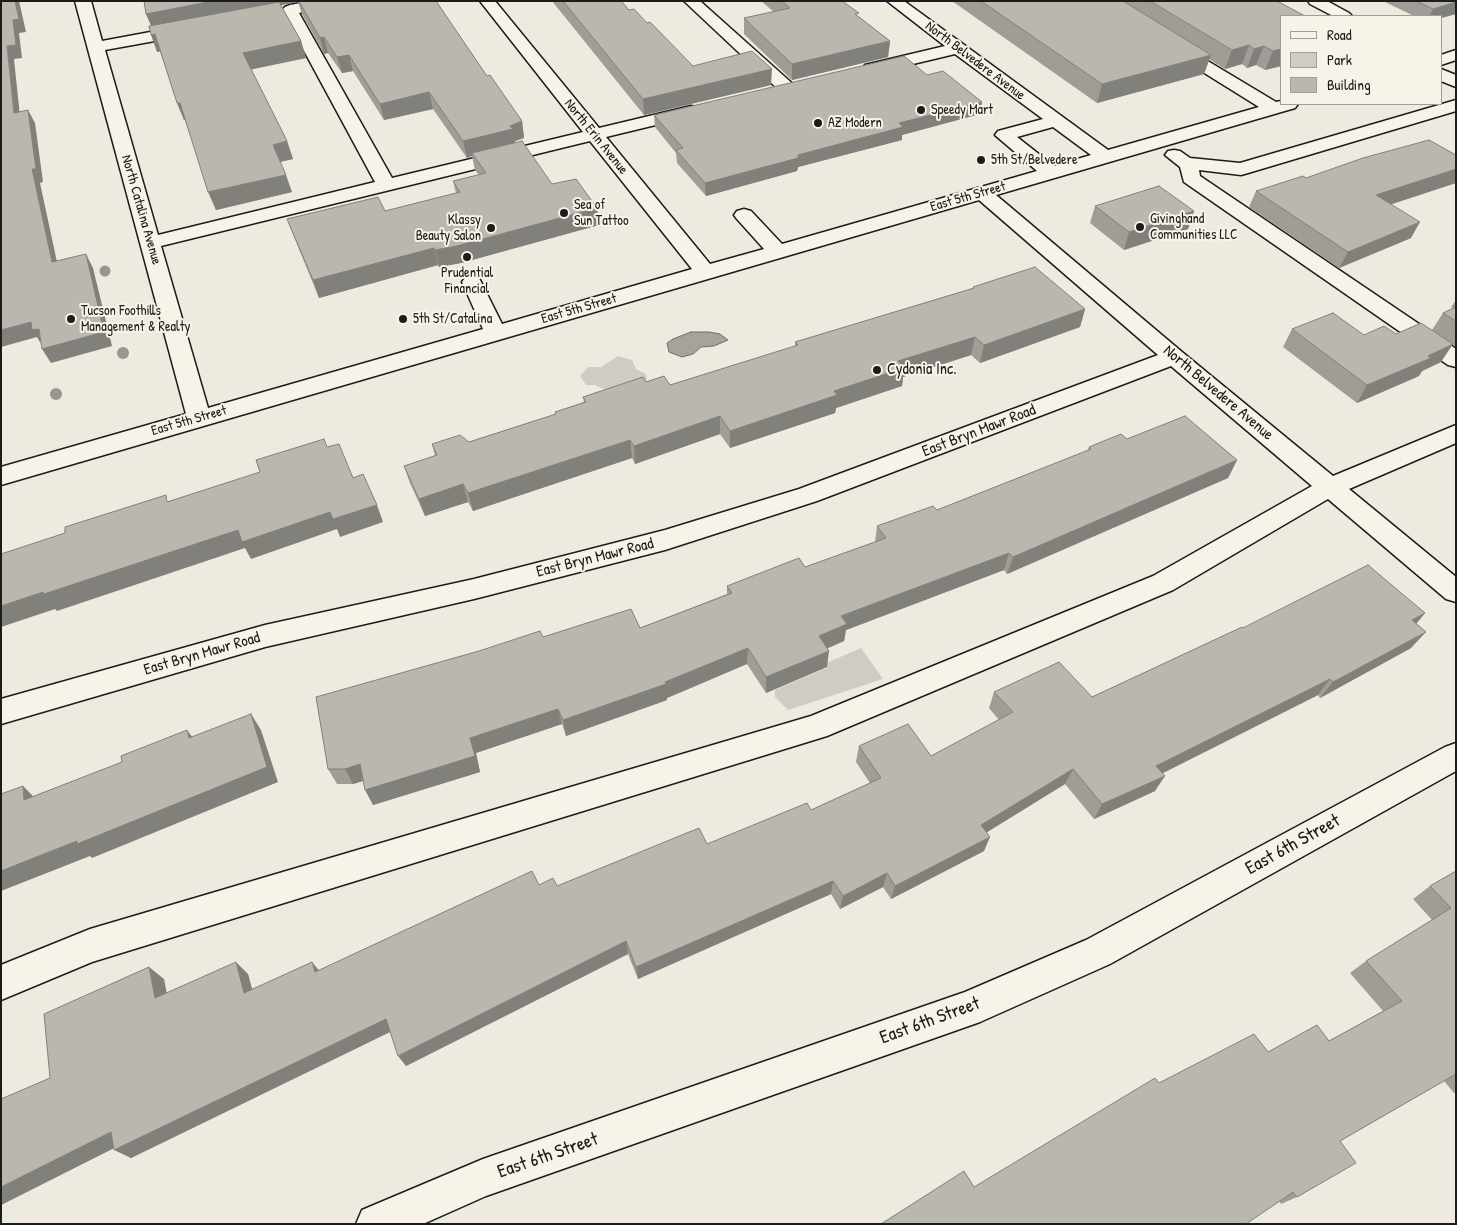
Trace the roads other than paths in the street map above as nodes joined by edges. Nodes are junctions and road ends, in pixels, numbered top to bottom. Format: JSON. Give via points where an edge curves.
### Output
{"nodes":[{"id":1,"x":83,"y":1,"type":"edge"},
{"id":2,"x":336,"y":1,"type":"edge"},
{"id":3,"x":487,"y":1,"type":"edge"},
{"id":4,"x":691,"y":1,"type":"edge"},
{"id":5,"x":894,"y":1,"type":"edge"},
{"id":6,"x":1315,"y":1,"type":"edge"},
{"id":7,"x":290,"y":10,"type":"junction"},
{"id":8,"x":270,"y":14,"type":"edge"},
{"id":9,"x":1342,"y":15,"type":"edge"},
{"id":10,"x":202,"y":27,"type":"edge"},
{"id":11,"x":1166,"y":42,"type":"edge"},
{"id":12,"x":96,"y":47,"type":"junction"},
{"id":13,"x":958,"y":48,"type":"junction"},
{"id":14,"x":1456,"y":55,"type":"edge"},
{"id":15,"x":1442,"y":60,"type":"edge"},
{"id":16,"x":854,"y":73,"type":"edge"},
{"id":17,"x":1442,"y":75,"type":"edge"},
{"id":18,"x":1456,"y":82,"type":"edge"},
{"id":19,"x":807,"y":84,"type":"edge"},
{"id":20,"x":788,"y":89,"type":"junction"},
{"id":21,"x":770,"y":93,"type":"edge"},
{"id":22,"x":1278,"y":98,"type":"edge"},
{"id":23,"x":1456,"y":105,"type":"edge"},
{"id":24,"x":707,"y":108,"type":"edge"},
{"id":25,"x":1056,"y":121,"type":"junction"},
{"id":26,"x":594,"y":134,"type":"junction"},
{"id":27,"x":1156,"y":143,"type":"junction"},
{"id":28,"x":1105,"y":157,"type":"junction"},
{"id":29,"x":1188,"y":163,"type":"junction"},
{"id":30,"x":1051,"y":173,"type":"junction"},
{"id":31,"x":386,"y":185,"type":"junction"},
{"id":32,"x":982,"y":193,"type":"junction"},
{"id":33,"x":744,"y":215,"type":"dead end"},
{"id":34,"x":150,"y":243,"type":"junction"},
{"id":35,"x":778,"y":252,"type":"junction"},
{"id":36,"x":706,"y":273,"type":"junction"},
{"id":37,"x":472,"y":282,"type":"dead end"},
{"id":38,"x":496,"y":333,"type":"junction"},
{"id":39,"x":1174,"y":358,"type":"junction"},
{"id":40,"x":1456,"y":360,"type":"edge"},
{"id":41,"x":200,"y":418,"type":"junction"},
{"id":42,"x":1456,"y":434,"type":"edge"},
{"id":43,"x":1,"y":476,"type":"edge"},
{"id":44,"x":1330,"y":487,"type":"junction"},
{"id":45,"x":1456,"y":592,"type":"edge"},
{"id":46,"x":1,"y":712,"type":"edge"},
{"id":47,"x":1456,"y":756,"type":"edge"},
{"id":48,"x":1,"y":983,"type":"edge"},
{"id":49,"x":376,"y":1224,"type":"edge"}],
"edges":[{"from":1,"to":12,"type":"street","name":"North Catalina Avenue"},
{"from":2,"to":7,"type":"street"},
{"from":3,"to":26,"type":"street","name":"North Erin Avenue"},
{"from":4,"to":20,"type":"street"},
{"from":5,"to":13,"type":"street","name":"North Belvedere Avenue"},
{"from":6,"to":9,"type":"street"},
{"from":7,"to":8,"type":"street"},
{"from":7,"to":31,"type":"street"},
{"from":10,"to":12,"type":"street"},
{"from":11,"to":22,"type":"street"},
{"from":12,"to":34,"type":"street","name":"North Catalina Avenue"},
{"from":13,"to":16,"type":"street"},
{"from":13,"to":25,"type":"street","name":"North Belvedere Avenue"},
{"from":14,"to":15,"type":"street"},
{"from":17,"to":18,"type":"street"},
{"from":19,"to":20,"type":"street"},
{"from":20,"to":21,"type":"street"},
{"from":22,"to":27,"type":"street","name":"East 5th Street"},
{"from":23,"to":29,"type":"street","via":[[1241,169]]},
{"from":24,"to":26,"type":"street"},
{"from":25,"to":28,"type":"street","name":"North Belvedere Avenue"},
{"from":25,"to":30,"type":"street","via":[[1004,135]]},
{"from":26,"to":31,"type":"street"},
{"from":26,"to":36,"type":"street","name":"North Erin Avenue"},
{"from":27,"to":28,"type":"street","name":"East 5th Street"},
{"from":27,"to":29,"type":"street"},
{"from":28,"to":30,"type":"street","name":"East 5th Street"},
{"from":29,"to":40,"type":"street","via":[[1194,179]]},
{"from":30,"to":32,"type":"street","name":"East 5th Street"},
{"from":31,"to":34,"type":"street"},
{"from":32,"to":35,"type":"street","name":"East 5th Street"},
{"from":32,"to":39,"type":"street","name":"North Belvedere Avenue"},
{"from":33,"to":35,"type":"street"},
{"from":34,"to":41,"type":"street","name":"North Catalina Avenue"},
{"from":35,"to":36,"type":"street","name":"East 5th Street"},
{"from":36,"to":38,"type":"street","name":"East 5th Street"},
{"from":37,"to":38,"type":"street"},
{"from":38,"to":41,"type":"street","name":"East 5th Street"},
{"from":39,"to":44,"type":"street","name":"North Belvedere Avenue"},
{"from":39,"to":46,"type":"street","name":"East Bryn Mawr Road","via":[[808,495],[665,540],[474,589],[265,636]]},
{"from":41,"to":43,"type":"street","name":"East 5th Street"},
{"from":42,"to":44,"type":"street"},
{"from":44,"to":45,"type":"street","name":"North Belvedere Avenue"},
{"from":44,"to":48,"type":"street","via":[[1163,583],[816,727],[100,943]]},
{"from":47,"to":49,"type":"street","name":"East 6th Street","via":[[1098,952],[967,1009],[483,1178]]}]}
